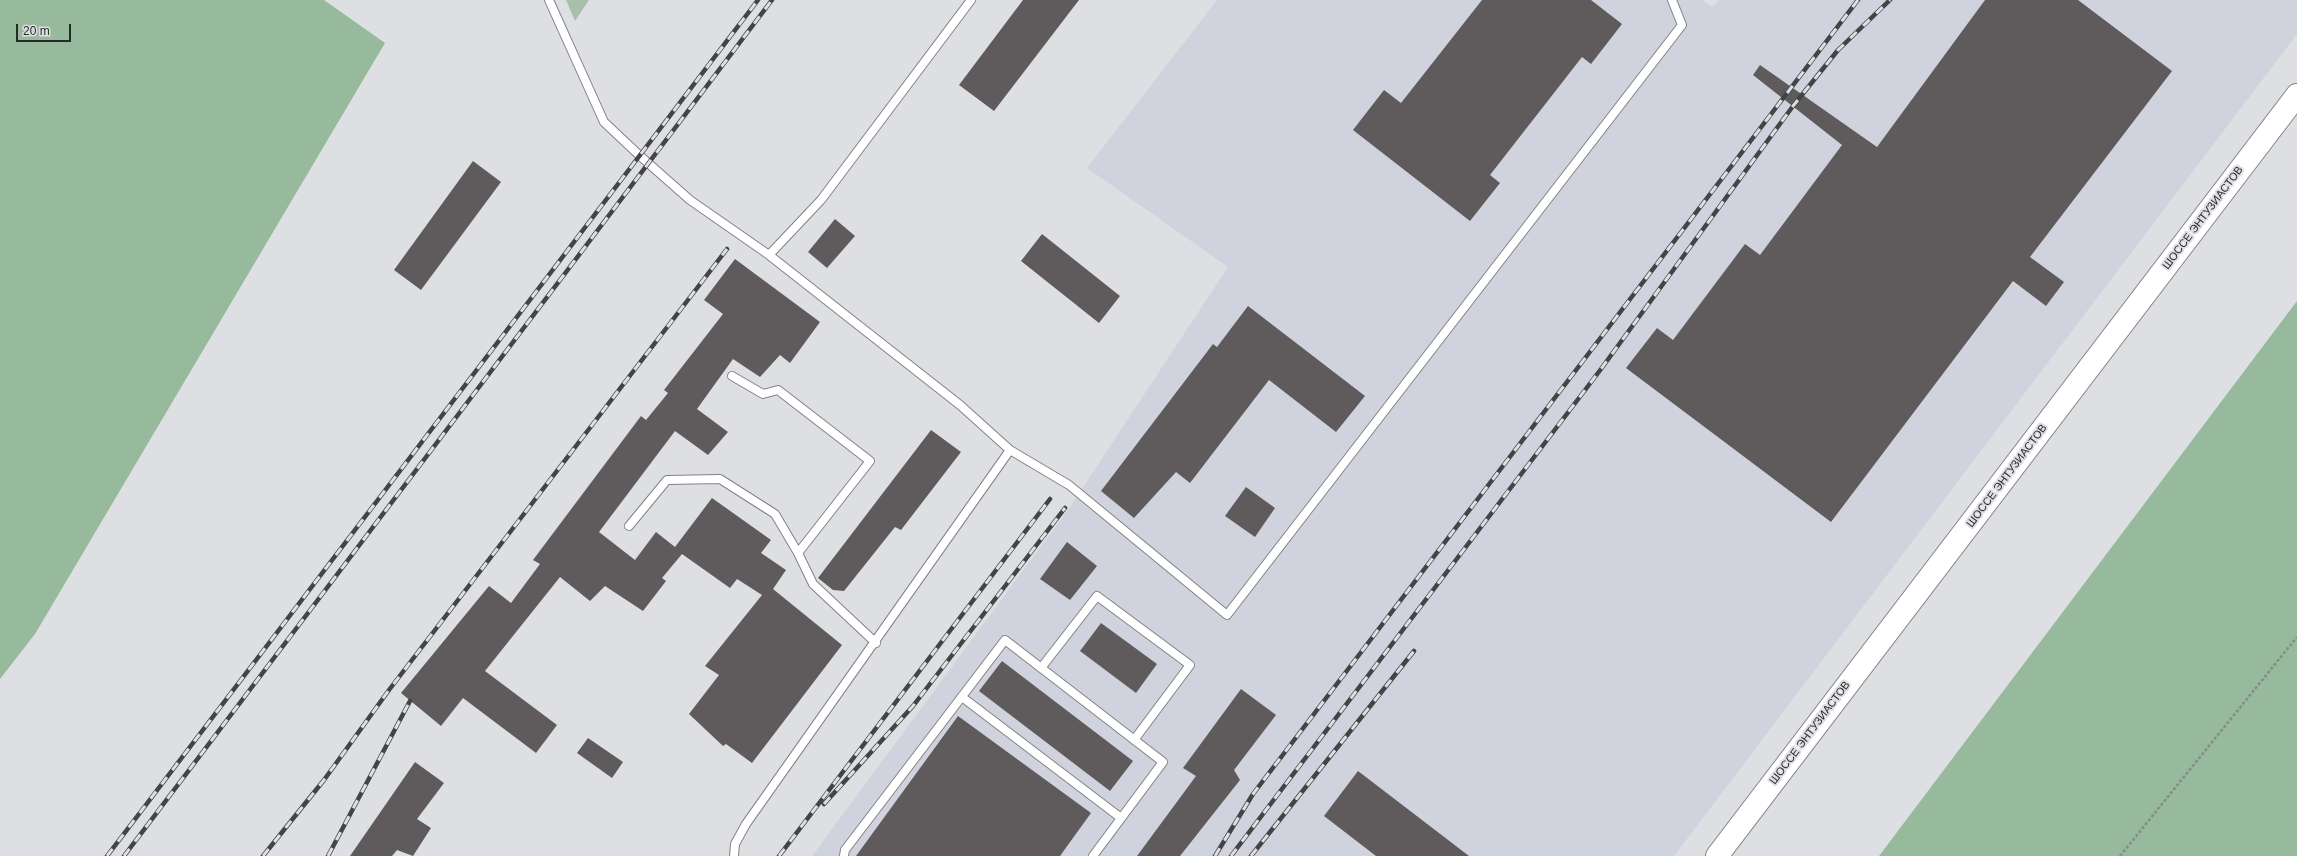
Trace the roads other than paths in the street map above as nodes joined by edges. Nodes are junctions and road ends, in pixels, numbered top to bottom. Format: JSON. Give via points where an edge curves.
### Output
{"nodes":[{"id":1,"x":549,"y":0,"type":"edge"},
{"id":2,"x":971,"y":0,"type":"edge"},
{"id":3,"x":1672,"y":0,"type":"edge"},
{"id":4,"x":2297,"y":96,"type":"edge"},
{"id":5,"x":770,"y":255,"type":"junction"},
{"id":6,"x":732,"y":376,"type":"dead end"},
{"id":7,"x":1010,"y":450,"type":"junction"},
{"id":8,"x":629,"y":526,"type":"dead end"},
{"id":9,"x":798,"y":553,"type":"junction"},
{"id":10,"x":876,"y":643,"type":"junction"},
{"id":11,"x":1040,"y":668,"type":"junction"},
{"id":12,"x":962,"y":697,"type":"junction"},
{"id":13,"x":1134,"y":740,"type":"junction"},
{"id":14,"x":1121,"y":818,"type":"junction"},
{"id":15,"x":734,"y":856,"type":"edge"},
{"id":16,"x":844,"y":856,"type":"edge"},
{"id":17,"x":1093,"y":856,"type":"edge"},
{"id":18,"x":1717,"y":856,"type":"edge"}],
"edges":[{"from":1,"to":5,"type":"lane","via":[[604,122],[690,200]]},
{"from":2,"to":5,"type":"lane","via":[[821,200]]},
{"from":3,"to":7,"type":"lane","via":[[1682,25],[1227,615],[1069,485]]},
{"from":4,"to":18,"type":"main road","name":"ШОССЕ ЭНТУЗИАСТОВ"},
{"from":5,"to":7,"type":"lane","via":[[960,405]]},
{"from":6,"to":9,"type":"lane","via":[[763,394],[778,390],[870,461]]},
{"from":7,"to":10,"type":"lane"},
{"from":8,"to":9,"type":"lane","via":[[667,480],[720,479],[775,514]]},
{"from":9,"to":10,"type":"lane","via":[[813,584]]},
{"from":10,"to":15,"type":"lane","via":[[746,824],[735,844]]},
{"from":11,"to":12,"type":"lane","via":[[1005,640]]},
{"from":11,"to":13,"type":"lane"},
{"from":11,"to":13,"type":"lane","via":[[1097,596],[1190,665]]},
{"from":12,"to":14,"type":"lane"},
{"from":12,"to":16,"type":"lane","via":[[845,850]]},
{"from":13,"to":14,"type":"lane","via":[[1163,762]]},
{"from":14,"to":17,"type":"lane"}]}
